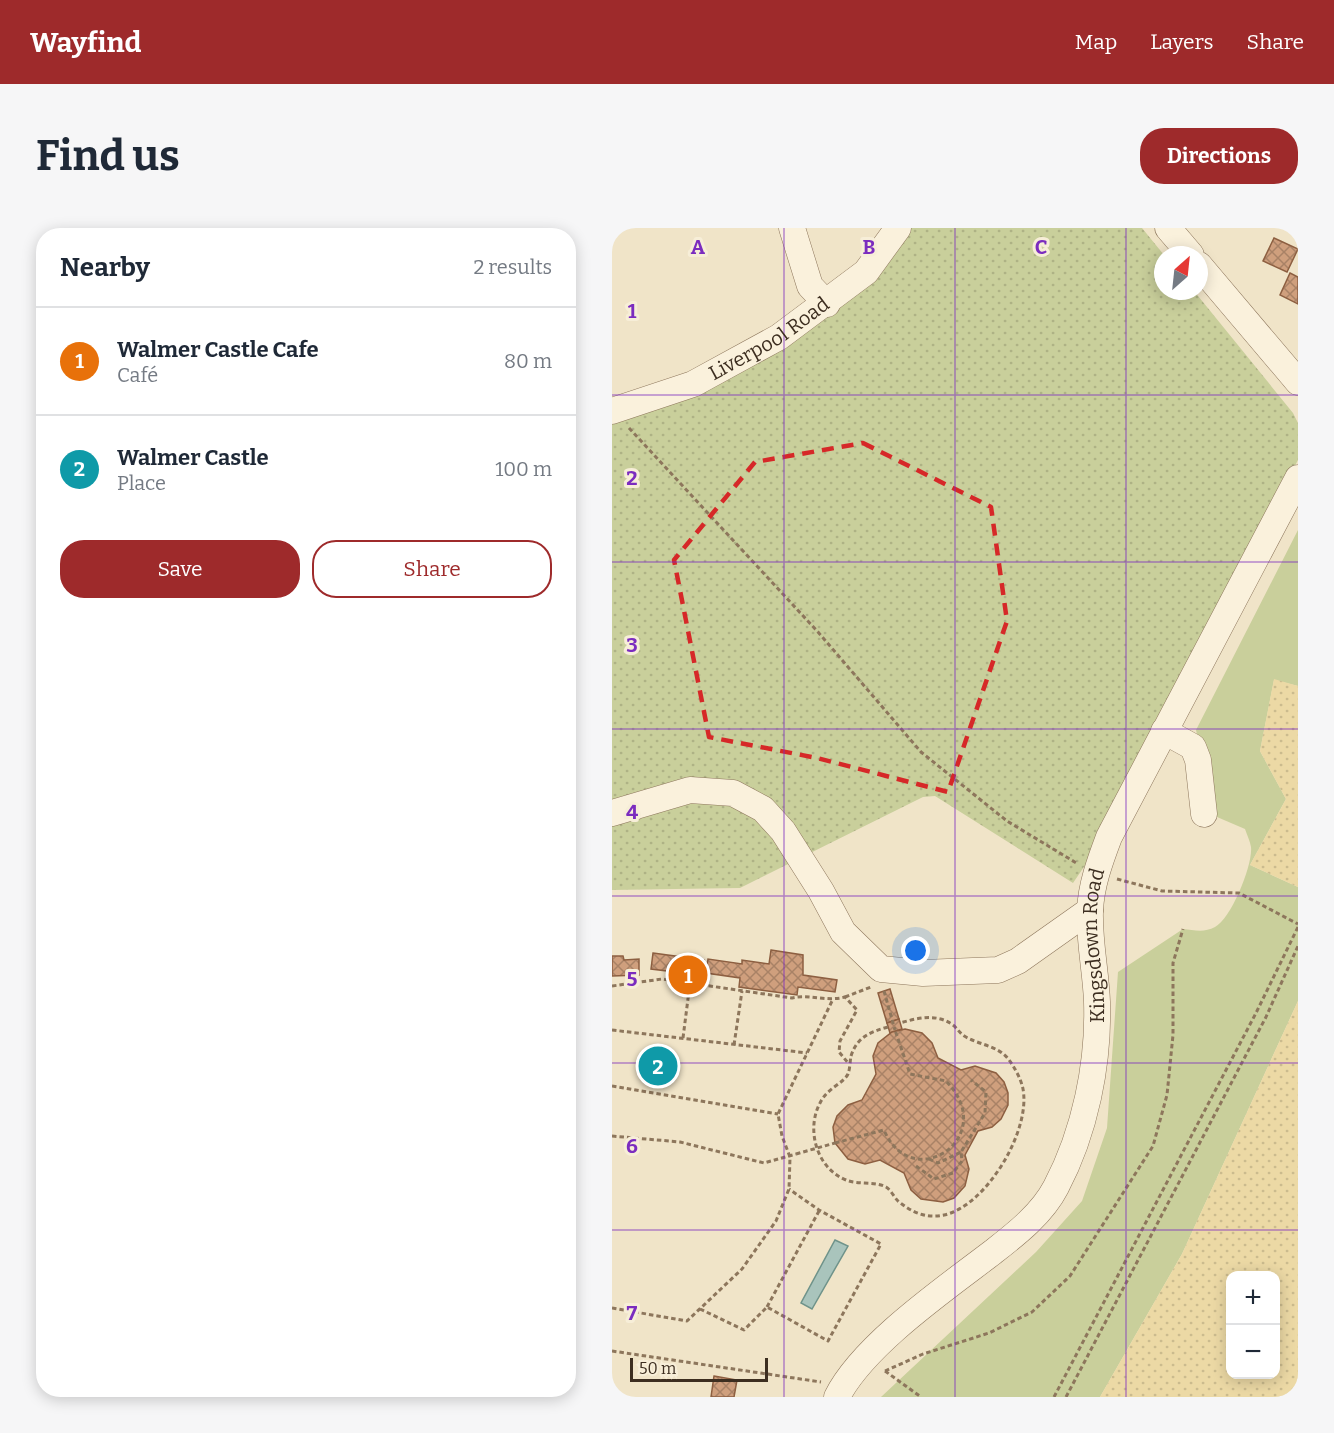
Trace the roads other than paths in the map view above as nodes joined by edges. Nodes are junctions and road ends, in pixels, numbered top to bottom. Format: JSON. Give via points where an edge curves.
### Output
{"nodes":[{"id":1,"x":792,"y":228,"type":"edge"},
{"id":2,"x":898,"y":228,"type":"edge"},
{"id":3,"x":1168,"y":228,"type":"edge"},
{"id":4,"x":1183,"y":246,"type":"edge"},
{"id":5,"x":1208,"y":276,"type":"edge"},
{"id":6,"x":827,"y":304,"type":"junction"},
{"id":7,"x":1298,"y":382,"type":"edge"},
{"id":8,"x":613,"y":411,"type":"edge"},
{"id":9,"x":1298,"y":478,"type":"edge"},
{"id":10,"x":1164,"y":731,"type":"junction"},
{"id":11,"x":612,"y":813,"type":"edge"},
{"id":12,"x":1204,"y":814,"type":"dead end"},
{"id":13,"x":1090,"y":910,"type":"junction"},
{"id":14,"x":840,"y":1391,"type":"edge"}],
"edges":[{"from":1,"to":6,"type":"street","via":[[810,286]]},
{"from":2,"to":6,"type":"street","name":"Liverpool Road","via":[[866,272]]},
{"from":3,"to":4,"type":"street"},
{"from":5,"to":7,"type":"street"},
{"from":6,"to":8,"type":"street","name":"Liverpool Road","via":[[779,337],[693,384]]},
{"from":9,"to":10,"type":"street","name":"Kingsdown Road"},
{"from":10,"to":12,"type":"street","via":[[1193,747]]},
{"from":10,"to":13,"type":"street","name":"Kingsdown Road","via":[[1109,837],[1096,873]]},
{"from":11,"to":13,"type":"street","via":[[690,790],[733,793],[763,809],[783,831],[843,932],[880,969],[923,973],[998,969],[1018,961]]},
{"from":13,"to":14,"type":"street","name":"Kingsdown Road","via":[[1096,1046],[1079,1133],[1054,1191],[1014,1235],[894,1330]]}]}
